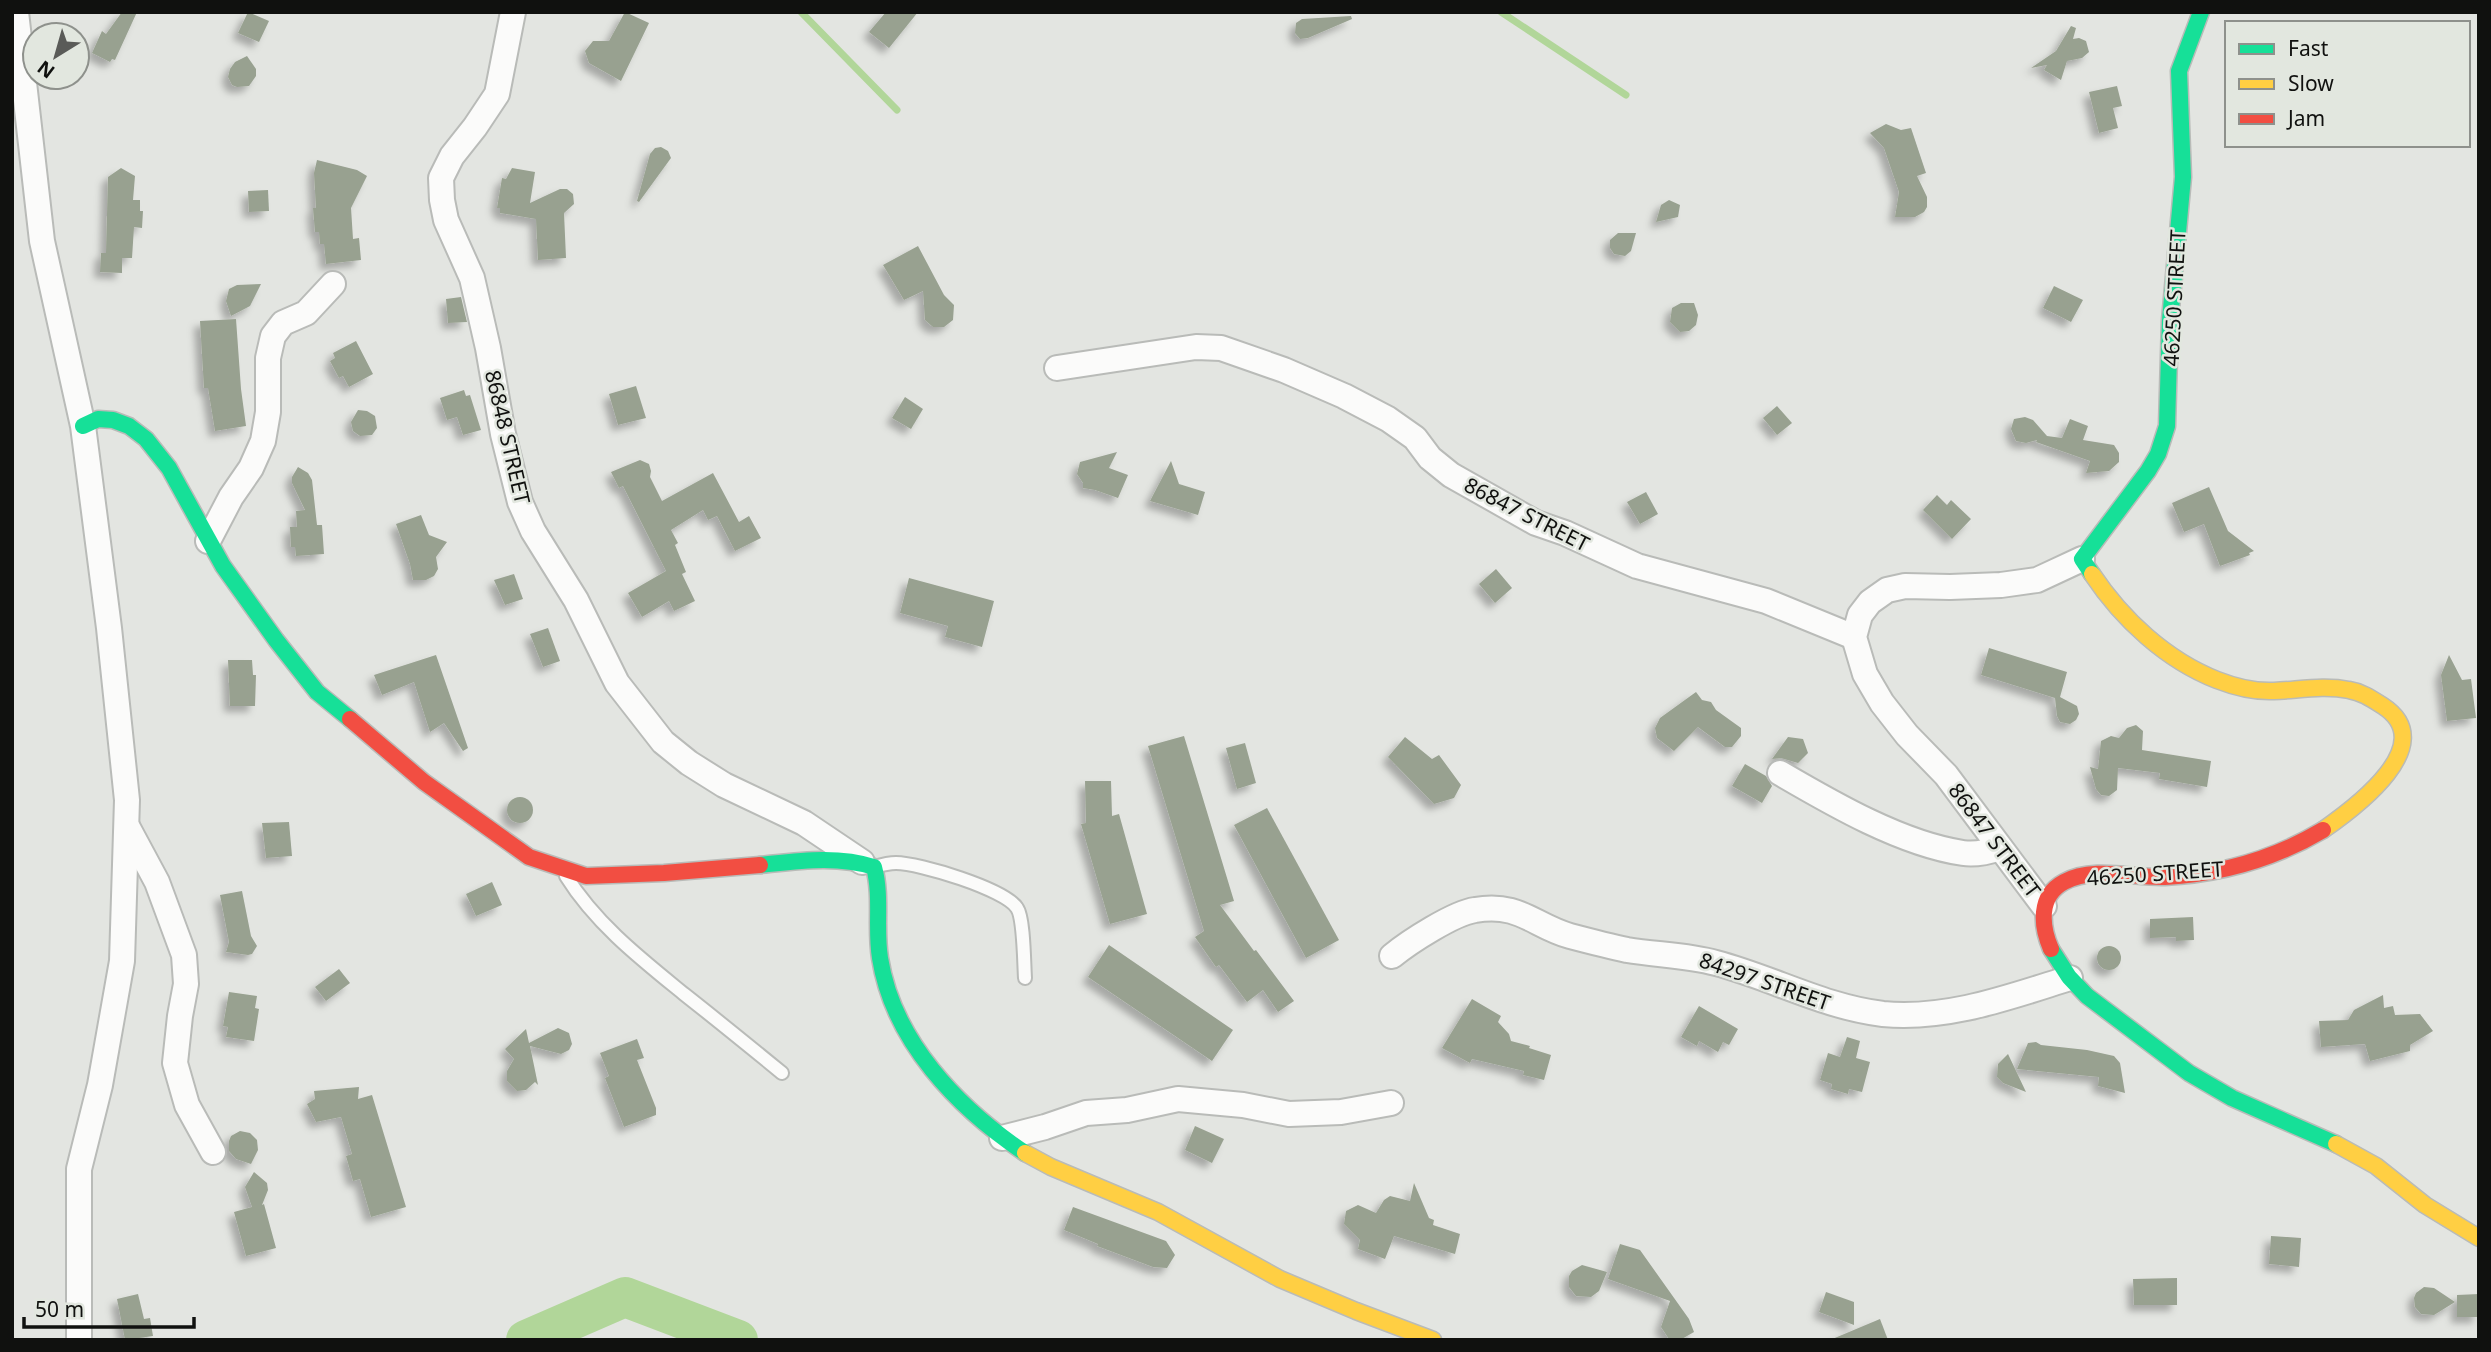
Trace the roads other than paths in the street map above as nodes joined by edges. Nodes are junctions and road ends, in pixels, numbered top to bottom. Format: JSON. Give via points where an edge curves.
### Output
{"nodes":[{"id":1,"x":16,"y":12,"type":"edge"},
{"id":2,"x":513,"y":12,"type":"edge"},
{"id":3,"x":2201,"y":12,"type":"edge"},
{"id":4,"x":333,"y":284,"type":"dead end"},
{"id":5,"x":1058,"y":368,"type":"dead end"},
{"id":6,"x":83,"y":426,"type":"junction"},
{"id":7,"x":208,"y":541,"type":"junction"},
{"id":8,"x":2082,"y":559,"type":"junction"},
{"id":9,"x":1854,"y":637,"type":"junction"},
{"id":10,"x":1780,"y":774,"type":"dead end"},
{"id":11,"x":127,"y":827,"type":"junction"},
{"id":12,"x":2000,"y":848,"type":"junction"},
{"id":13,"x":868,"y":865,"type":"junction"},
{"id":14,"x":562,"y":870,"type":"junction"},
{"id":15,"x":2044,"y":906,"type":"junction"},
{"id":16,"x":1392,"y":956,"type":"dead end"},
{"id":17,"x":1025,"y":978,"type":"dead end"},
{"id":18,"x":2070,"y":978,"type":"junction"},
{"id":19,"x":782,"y":1073,"type":"dead end"},
{"id":20,"x":1391,"y":1104,"type":"dead end"},
{"id":21,"x":1002,"y":1138,"type":"junction"},
{"id":22,"x":213,"y":1152,"type":"dead end"},
{"id":23,"x":2476,"y":1234,"type":"edge"},
{"id":24,"x":79,"y":1340,"type":"edge"},
{"id":25,"x":1433,"y":1340,"type":"edge"}],
"edges":[{"from":1,"to":6,"type":"street","via":[[42,241]]},
{"from":2,"to":13,"type":"street","name":"86848 STREET","via":[[497,93],[441,178],[446,220],[472,278],[520,502],[617,683],[663,742],[724,785],[804,823]]},
{"from":3,"to":8,"type":"street","name":"46250 STREET","via":[[2179,80],[2183,177],[2170,320],[2167,426],[2148,471]]},
{"from":4,"to":7,"type":"street","via":[[306,313],[283,323],[273,336],[263,441]]},
{"from":5,"to":9,"type":"street","name":"86847 STREET","via":[[1196,347],[1221,348],[1284,370],[1388,419],[1415,438],[1451,475],[1536,523],[1637,566],[1766,601]]},
{"from":6,"to":7,"type":"street","via":[[98,419],[113,420],[146,439],[169,468]]},
{"from":6,"to":11,"type":"street","via":[[122,738]]},
{"from":7,"to":14,"type":"street","via":[[252,608],[317,692],[468,815],[529,857]]},
{"from":8,"to":9,"type":"street","via":[[2037,580],[1887,590],[1860,615]]},
{"from":8,"to":15,"type":"street","name":"46250 STREET","via":[[2121,613],[2159,646],[2197,670],[2253,690],[2338,688],[2364,694],[2394,713],[2402,723],[2403,742],[2394,764],[2353,809],[2290,850],[2204,872],[2162,877],[2086,876],[2065,881],[2052,891]]},
{"from":9,"to":12,"type":"street","name":"86847 STREET","via":[[1865,674],[1882,703],[1946,775]]},
{"from":10,"to":12,"type":"street","via":[[1910,839],[1964,854]]},
{"from":11,"to":22,"type":"street","via":[[156,882],[184,955],[186,984],[175,1063],[187,1105]]},
{"from":11,"to":24,"type":"street","via":[[119,985],[79,1170]]},
{"from":12,"to":15,"type":"street","name":"86847 STREET"},
{"from":13,"to":14,"type":"street","via":[[823,859],[609,876]]},
{"from":13,"to":17,"type":"lane","via":[[914,865],[1008,899],[1018,908],[1021,920]]},
{"from":13,"to":21,"type":"street","via":[[880,893],[878,945],[890,997],[932,1069]]},
{"from":14,"to":19,"type":"lane","via":[[605,926]]},
{"from":15,"to":18,"type":"street","via":[[2047,936]]},
{"from":16,"to":18,"type":"street","name":"84297 STREET","via":[[1412,939],[1472,910],[1500,908],[1566,934],[1626,950],[1693,956],[1842,1007],[1882,1014],[1922,1016],[1965,1009]]},
{"from":18,"to":23,"type":"street","via":[[2200,1081],[2376,1167],[2424,1204]]},
{"from":20,"to":21,"type":"street","via":[[1289,1114],[1178,1099],[1086,1113]]},
{"from":21,"to":25,"type":"street","via":[[1049,1166],[1171,1218],[1279,1279]]}]}
